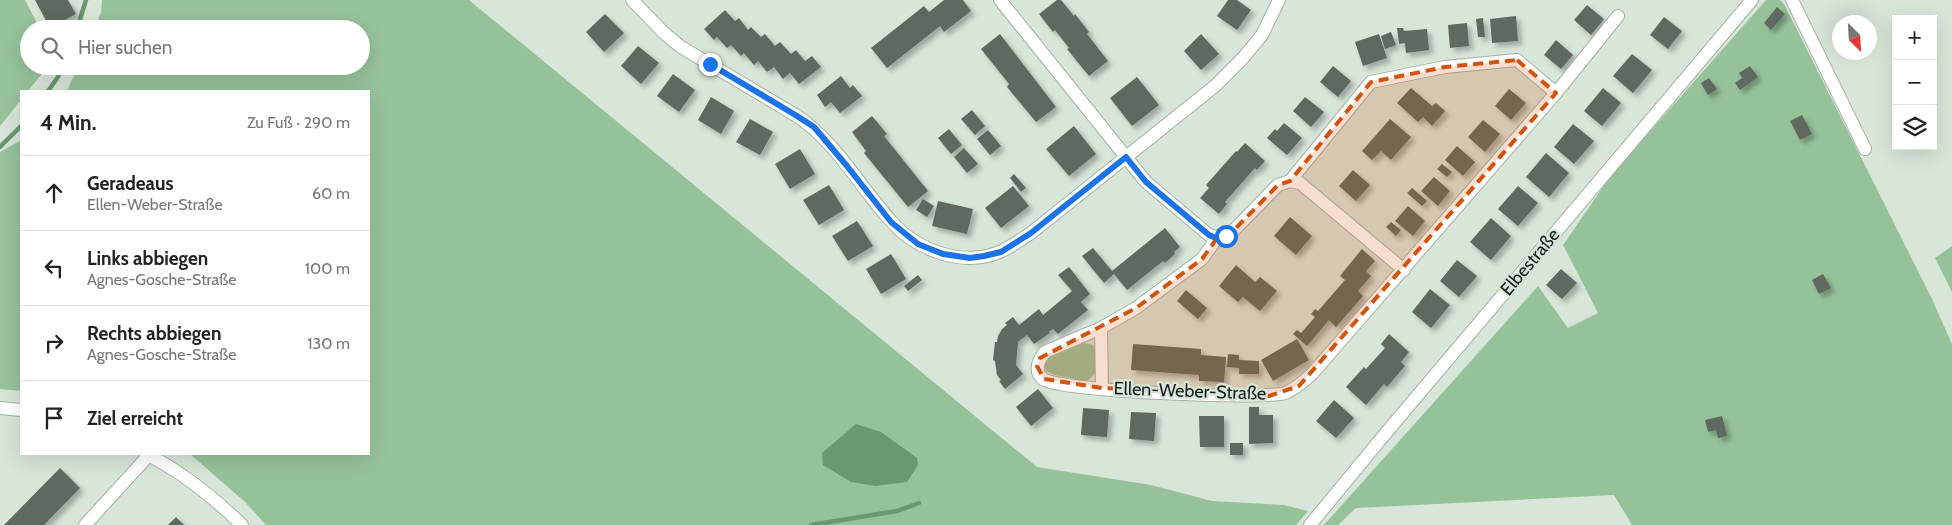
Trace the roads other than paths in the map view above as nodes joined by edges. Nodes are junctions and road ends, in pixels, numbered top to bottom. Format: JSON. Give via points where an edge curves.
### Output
{"nodes":[{"id":1,"x":632,"y":0,"type":"edge"},
{"id":2,"x":1000,"y":0,"type":"edge"},
{"id":3,"x":1279,"y":0,"type":"edge"},
{"id":4,"x":1752,"y":0,"type":"edge"},
{"id":5,"x":1792,"y":0,"type":"edge"},
{"id":6,"x":1618,"y":16,"type":"dead end"},
{"id":7,"x":1556,"y":93,"type":"junction"},
{"id":8,"x":1865,"y":149,"type":"dead end"},
{"id":9,"x":1126,"y":157,"type":"junction"},
{"id":10,"x":1290,"y":180,"type":"junction"},
{"id":11,"x":1216,"y":238,"type":"junction"},
{"id":12,"x":1404,"y":270,"type":"junction"},
{"id":13,"x":1101,"y":328,"type":"junction"},
{"id":14,"x":1102,"y":388,"type":"junction"},
{"id":15,"x":0,"y":408,"type":"edge"},
{"id":16,"x":20,"y":410,"type":"edge"},
{"id":17,"x":147,"y":455,"type":"edge"},
{"id":18,"x":240,"y":524,"type":"edge"},
{"id":19,"x":85,"y":525,"type":"edge"},
{"id":20,"x":1310,"y":525,"type":"edge"}],
"edges":[{"from":1,"to":9,"type":"street","via":[[681,47],[814,127],[891,222],[918,244],[938,252],[970,258],[1001,252],[1031,233]]},
{"from":2,"to":9,"type":"street"},
{"from":3,"to":9,"type":"street","via":[[1262,35],[1243,58],[1215,86]]},
{"from":4,"to":20,"type":"street","name":"Elbestraße"},
{"from":5,"to":8,"type":"street"},
{"from":6,"to":7,"type":"street","name":"Ellen-Weber-Straße"},
{"from":7,"to":10,"type":"street","name":"Ellen-Weber-Straße","via":[[1517,60],[1445,67],[1371,82]]},
{"from":7,"to":12,"type":"street","name":"Ellen-Weber-Straße"},
{"from":9,"to":11,"type":"street","via":[[1151,186]]},
{"from":10,"to":11,"type":"street","name":"Ellen-Weber-Straße","via":[[1278,185],[1234,230]]},
{"from":10,"to":12,"type":"street","via":[[1300,183]]},
{"from":11,"to":13,"type":"street","name":"Ellen-Weber-Straße","via":[[1202,259],[1136,308]]},
{"from":12,"to":14,"type":"street","name":"Ellen-Weber-Straße","via":[[1312,374],[1285,393],[1213,396]]},
{"from":13,"to":14,"type":"street","name":"Ellen-Weber-Straße"},
{"from":13,"to":14,"type":"street","name":"Ellen-Weber-Straße","via":[[1045,352],[1037,366],[1044,379]]},
{"from":15,"to":16,"type":"street"},
{"from":17,"to":18,"type":"street","via":[[209,496]]},
{"from":17,"to":19,"type":"street"}]}
